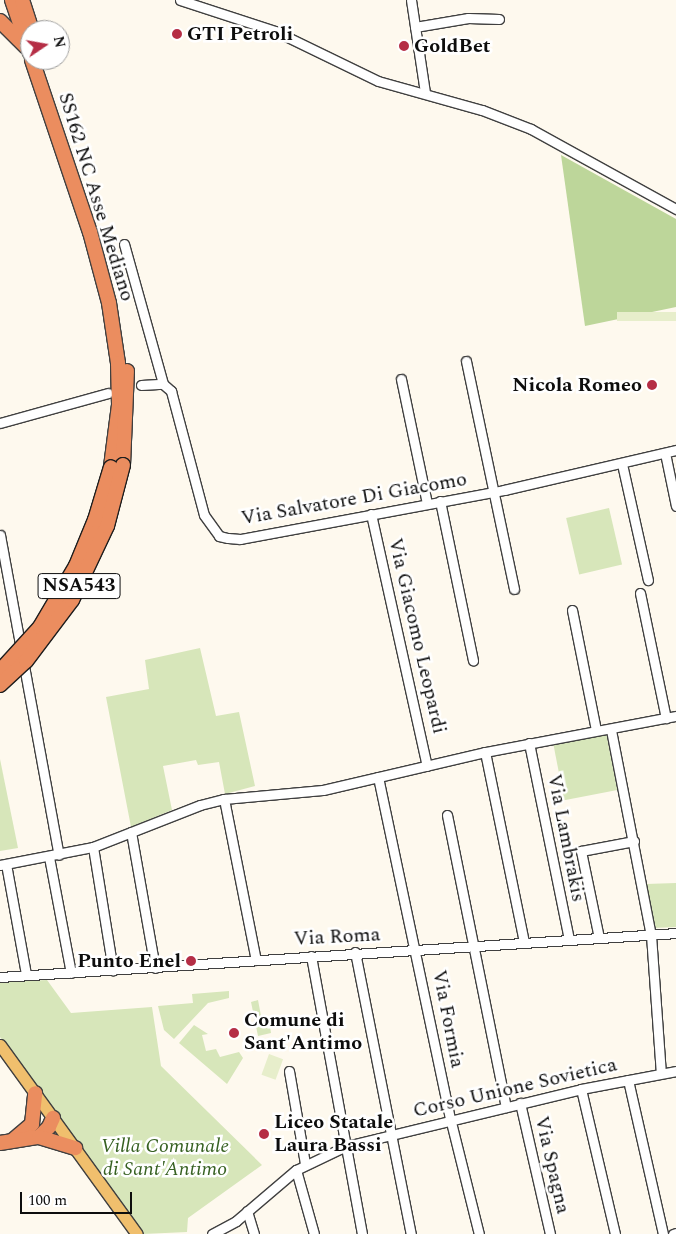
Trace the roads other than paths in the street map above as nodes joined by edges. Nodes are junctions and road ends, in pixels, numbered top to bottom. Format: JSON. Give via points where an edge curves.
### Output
{"nodes":[{"id":1,"x":12,"y":0,"type":"edge"},
{"id":2,"x":22,"y":0,"type":"edge"},
{"id":3,"x":180,"y":0,"type":"edge"},
{"id":4,"x":411,"y":0,"type":"edge"},
{"id":5,"x":499,"y":19,"type":"dead end"},
{"id":6,"x":29,"y":20,"type":"edge"},
{"id":7,"x":0,"y":21,"type":"edge"},
{"id":8,"x":20,"y":24,"type":"edge"},
{"id":9,"x":415,"y":27,"type":"junction"},
{"id":10,"x":20,"y":43,"type":"edge"},
{"id":11,"x":35,"y":70,"type":"edge"},
{"id":12,"x":45,"y":70,"type":"edge"},
{"id":13,"x":425,"y":93,"type":"junction"},
{"id":14,"x":676,"y":209,"type":"edge"},
{"id":15,"x":124,"y":244,"type":"dead end"},
{"id":16,"x":466,"y":361,"type":"dead end"},
{"id":17,"x":401,"y":379,"type":"dead end"},
{"id":18,"x":163,"y":384,"type":"junction"},
{"id":19,"x":141,"y":385,"type":"dead end"},
{"id":20,"x":108,"y":393,"type":"dead end"},
{"id":21,"x":0,"y":423,"type":"edge"},
{"id":22,"x":676,"y":450,"type":"edge"},
{"id":23,"x":665,"y":453,"type":"junction"},
{"id":24,"x":622,"y":464,"type":"junction"},
{"id":25,"x":117,"y":466,"type":"junction"},
{"id":26,"x":492,"y":492,"type":"junction"},
{"id":27,"x":440,"y":501,"type":"junction"},
{"id":28,"x":427,"y":503,"type":"junction"},
{"id":29,"x":676,"y":506,"type":"edge"},
{"id":30,"x":371,"y":514,"type":"junction"},
{"id":31,"x":0,"y":536,"type":"edge"},
{"id":32,"x":648,"y":580,"type":"dead end"},
{"id":33,"x":514,"y":589,"type":"dead end"},
{"id":34,"x":640,"y":593,"type":"dead end"},
{"id":35,"x":572,"y":610,"type":"dead end"},
{"id":36,"x":473,"y":661,"type":"dead end"},
{"id":37,"x":0,"y":671,"type":"edge"},
{"id":38,"x":0,"y":686,"type":"edge"},
{"id":39,"x":676,"y":716,"type":"edge"},
{"id":40,"x":666,"y":718,"type":"junction"},
{"id":41,"x":596,"y":730,"type":"junction"},
{"id":42,"x":611,"y":730,"type":"junction"},
{"id":43,"x":529,"y":743,"type":"junction"},
{"id":44,"x":485,"y":752,"type":"junction"},
{"id":45,"x":427,"y":766,"type":"junction"},
{"id":46,"x":378,"y":777,"type":"junction"},
{"id":47,"x":224,"y":799,"type":"junction"},
{"id":48,"x":447,"y":815,"type":"dead end"},
{"id":49,"x":131,"y":832,"type":"junction"},
{"id":50,"x":634,"y":841,"type":"junction"},
{"id":51,"x":93,"y":847,"type":"junction"},
{"id":52,"x":60,"y":855,"type":"junction"},
{"id":53,"x":49,"y":857,"type":"junction"},
{"id":54,"x":3,"y":864,"type":"edge"},
{"id":55,"x":676,"y":933,"type":"edge"},
{"id":56,"x":651,"y":935,"type":"junction"},
{"id":57,"x":599,"y":938,"type":"junction"},
{"id":58,"x":568,"y":940,"type":"junction"},
{"id":59,"x":524,"y":942,"type":"junction"},
{"id":60,"x":474,"y":944,"type":"junction"},
{"id":61,"x":417,"y":951,"type":"junction"},
{"id":62,"x":355,"y":952,"type":"junction"},
{"id":63,"x":311,"y":956,"type":"junction"},
{"id":64,"x":256,"y":960,"type":"junction"},
{"id":65,"x":155,"y":968,"type":"junction"},
{"id":66,"x":113,"y":970,"type":"junction"},
{"id":67,"x":70,"y":973,"type":"junction"},
{"id":68,"x":26,"y":974,"type":"junction"},
{"id":69,"x":0,"y":978,"type":"edge"},
{"id":70,"x":0,"y":1045,"type":"edge"},
{"id":71,"x":676,"y":1071,"type":"edge"},
{"id":72,"x":289,"y":1072,"type":"dead end"},
{"id":73,"x":661,"y":1074,"type":"junction"},
{"id":74,"x":628,"y":1080,"type":"junction"},
{"id":75,"x":581,"y":1089,"type":"junction"},
{"id":76,"x":35,"y":1093,"type":"junction"},
{"id":77,"x":520,"y":1103,"type":"junction"},
{"id":78,"x":506,"y":1107,"type":"junction"},
{"id":79,"x":53,"y":1118,"type":"junction"},
{"id":80,"x":451,"y":1122,"type":"junction"},
{"id":81,"x":32,"y":1124,"type":"junction"},
{"id":82,"x":390,"y":1134,"type":"junction"},
{"id":83,"x":39,"y":1137,"type":"junction"},
{"id":84,"x":6,"y":1142,"type":"edge"},
{"id":85,"x":346,"y":1146,"type":"junction"},
{"id":86,"x":75,"y":1148,"type":"junction"},
{"id":87,"x":305,"y":1164,"type":"junction"},
{"id":88,"x":296,"y":1170,"type":"junction"},
{"id":89,"x":247,"y":1211,"type":"junction"},
{"id":90,"x":137,"y":1234,"type":"edge"},
{"id":91,"x":212,"y":1234,"type":"edge"},
{"id":92,"x":254,"y":1234,"type":"edge"},
{"id":93,"x":314,"y":1234,"type":"edge"},
{"id":94,"x":362,"y":1234,"type":"edge"},
{"id":95,"x":411,"y":1234,"type":"edge"},
{"id":96,"x":479,"y":1234,"type":"edge"},
{"id":97,"x":550,"y":1234,"type":"edge"},
{"id":98,"x":615,"y":1234,"type":"edge"},
{"id":99,"x":663,"y":1234,"type":"edge"}],
"edges":[{"from":1,"to":8,"type":"highway","name":"SS162 NC Asse Mediano"},
{"from":2,"to":6,"type":"highway"},
{"from":3,"to":13,"type":"street","via":[[275,31],[378,81]]},
{"from":4,"to":9,"type":"street"},
{"from":5,"to":9,"type":"street","via":[[468,18]]},
{"from":7,"to":10,"type":"highway"},
{"from":9,"to":13,"type":"street"},
{"from":11,"to":25,"type":"highway","name":"SS162 NC Asse Mediano","via":[[90,232],[109,303],[118,363]]},
{"from":12,"to":25,"type":"highway","via":[[99,230],[118,300],[128,397]]},
{"from":13,"to":14,"type":"street","via":[[531,129]]},
{"from":15,"to":18,"type":"street","name":"Via Salvatore Di Giacomo"},
{"from":16,"to":26,"type":"street"},
{"from":17,"to":28,"type":"street"},
{"from":18,"to":19,"type":"street"},
{"from":18,"to":30,"type":"street","name":"Via Salvatore Di Giacomo","via":[[171,391],[204,515],[220,536],[240,539]]},
{"from":20,"to":21,"type":"street"},
{"from":22,"to":23,"type":"street","name":"Via Salvatore Di Giacomo"},
{"from":23,"to":24,"type":"street","name":"Via Salvatore Di Giacomo"},
{"from":23,"to":29,"type":"street"},
{"from":24,"to":26,"type":"street","name":"Via Salvatore Di Giacomo"},
{"from":24,"to":32,"type":"street"},
{"from":25,"to":37,"type":"highway","number":"NSA543","bridge":true,"via":[[76,566],[40,627]]},
{"from":25,"to":38,"type":"highway","number":"NSA543","bridge":true,"via":[[106,526],[72,600],[26,661]]},
{"from":26,"to":27,"type":"street","name":"Via Salvatore Di Giacomo"},
{"from":26,"to":33,"type":"street"},
{"from":27,"to":28,"type":"street","name":"Via Salvatore Di Giacomo"},
{"from":27,"to":36,"type":"street"},
{"from":28,"to":30,"type":"street","name":"Via Salvatore Di Giacomo"},
{"from":30,"to":45,"type":"street","name":"Via Giacomo Leopardi"},
{"from":31,"to":52,"type":"street"},
{"from":34,"to":40,"type":"street"},
{"from":35,"to":41,"type":"street"},
{"from":39,"to":40,"type":"street"},
{"from":40,"to":42,"type":"street"},
{"from":41,"to":42,"type":"street"},
{"from":41,"to":43,"type":"street"},
{"from":42,"to":50,"type":"street"},
{"from":43,"to":44,"type":"street"},
{"from":43,"to":58,"type":"street","name":"Via Lambrakis"},
{"from":44,"to":45,"type":"street"},
{"from":44,"to":59,"type":"street"},
{"from":45,"to":46,"type":"street"},
{"from":46,"to":47,"type":"street","via":[[323,790]]},
{"from":46,"to":61,"type":"street","name":"Via Formia"},
{"from":47,"to":49,"type":"street"},
{"from":47,"to":64,"type":"street"},
{"from":48,"to":60,"type":"street"},
{"from":49,"to":51,"type":"street"},
{"from":49,"to":65,"type":"street"},
{"from":50,"to":56,"type":"street"},
{"from":50,"to":57,"type":"street","via":[[581,852]]},
{"from":51,"to":52,"type":"street"},
{"from":51,"to":66,"type":"street"},
{"from":52,"to":53,"type":"street"},
{"from":53,"to":54,"type":"street"},
{"from":53,"to":67,"type":"street"},
{"from":54,"to":68,"type":"street"},
{"from":55,"to":56,"type":"street","name":"Via Roma"},
{"from":56,"to":57,"type":"street","name":"Via Roma"},
{"from":56,"to":73,"type":"street"},
{"from":57,"to":58,"type":"street","name":"Via Roma"},
{"from":58,"to":59,"type":"street","name":"Via Roma"},
{"from":59,"to":60,"type":"street","name":"Via Roma"},
{"from":60,"to":61,"type":"street","name":"Via Roma"},
{"from":60,"to":78,"type":"street"},
{"from":61,"to":62,"type":"street","name":"Via Roma"},
{"from":61,"to":80,"type":"street","name":"Via Formia"},
{"from":62,"to":63,"type":"street","name":"Via Roma"},
{"from":62,"to":82,"type":"street"},
{"from":63,"to":64,"type":"street","name":"Via Roma"},
{"from":63,"to":85,"type":"street"},
{"from":64,"to":65,"type":"street","name":"Via Roma"},
{"from":65,"to":66,"type":"street","name":"Via Roma"},
{"from":66,"to":67,"type":"street","name":"Via Roma"},
{"from":67,"to":68,"type":"street","name":"Via Roma"},
{"from":68,"to":69,"type":"street","name":"Via Roma"},
{"from":70,"to":76,"type":"main road"},
{"from":71,"to":73,"type":"street","name":"Corso Unione Sovietica"},
{"from":72,"to":87,"type":"street"},
{"from":73,"to":74,"type":"street","name":"Corso Unione Sovietica"},
{"from":74,"to":75,"type":"street","name":"Corso Unione Sovietica"},
{"from":74,"to":99,"type":"street"},
{"from":75,"to":77,"type":"street","name":"Corso Unione Sovietica"},
{"from":75,"to":98,"type":"street"},
{"from":76,"to":79,"type":"main road"},
{"from":76,"to":81,"type":"highway"},
{"from":77,"to":78,"type":"street","name":"Corso Unione Sovietica"},
{"from":77,"to":97,"type":"street","name":"Via Spagna"},
{"from":78,"to":80,"type":"street","name":"Corso Unione Sovietica"},
{"from":79,"to":81,"type":"highway"},
{"from":79,"to":83,"type":"highway"},
{"from":79,"to":86,"type":"main road"},
{"from":80,"to":82,"type":"street","name":"Corso Unione Sovietica"},
{"from":80,"to":96,"type":"street","name":"Via Formia"},
{"from":81,"to":84,"type":"highway"},
{"from":82,"to":85,"type":"street","name":"Corso Unione Sovietica"},
{"from":82,"to":95,"type":"street"},
{"from":83,"to":84,"type":"highway"},
{"from":83,"to":86,"type":"highway"},
{"from":85,"to":87,"type":"street","name":"Corso Unione Sovietica"},
{"from":85,"to":94,"type":"street"},
{"from":86,"to":90,"type":"main road"},
{"from":87,"to":88,"type":"street","name":"Corso Unione Sovietica"},
{"from":88,"to":89,"type":"street","name":"Corso Unione Sovietica"},
{"from":88,"to":93,"type":"street"},
{"from":89,"to":91,"type":"street","name":"Corso Unione Sovietica"},
{"from":89,"to":92,"type":"street"}]}
